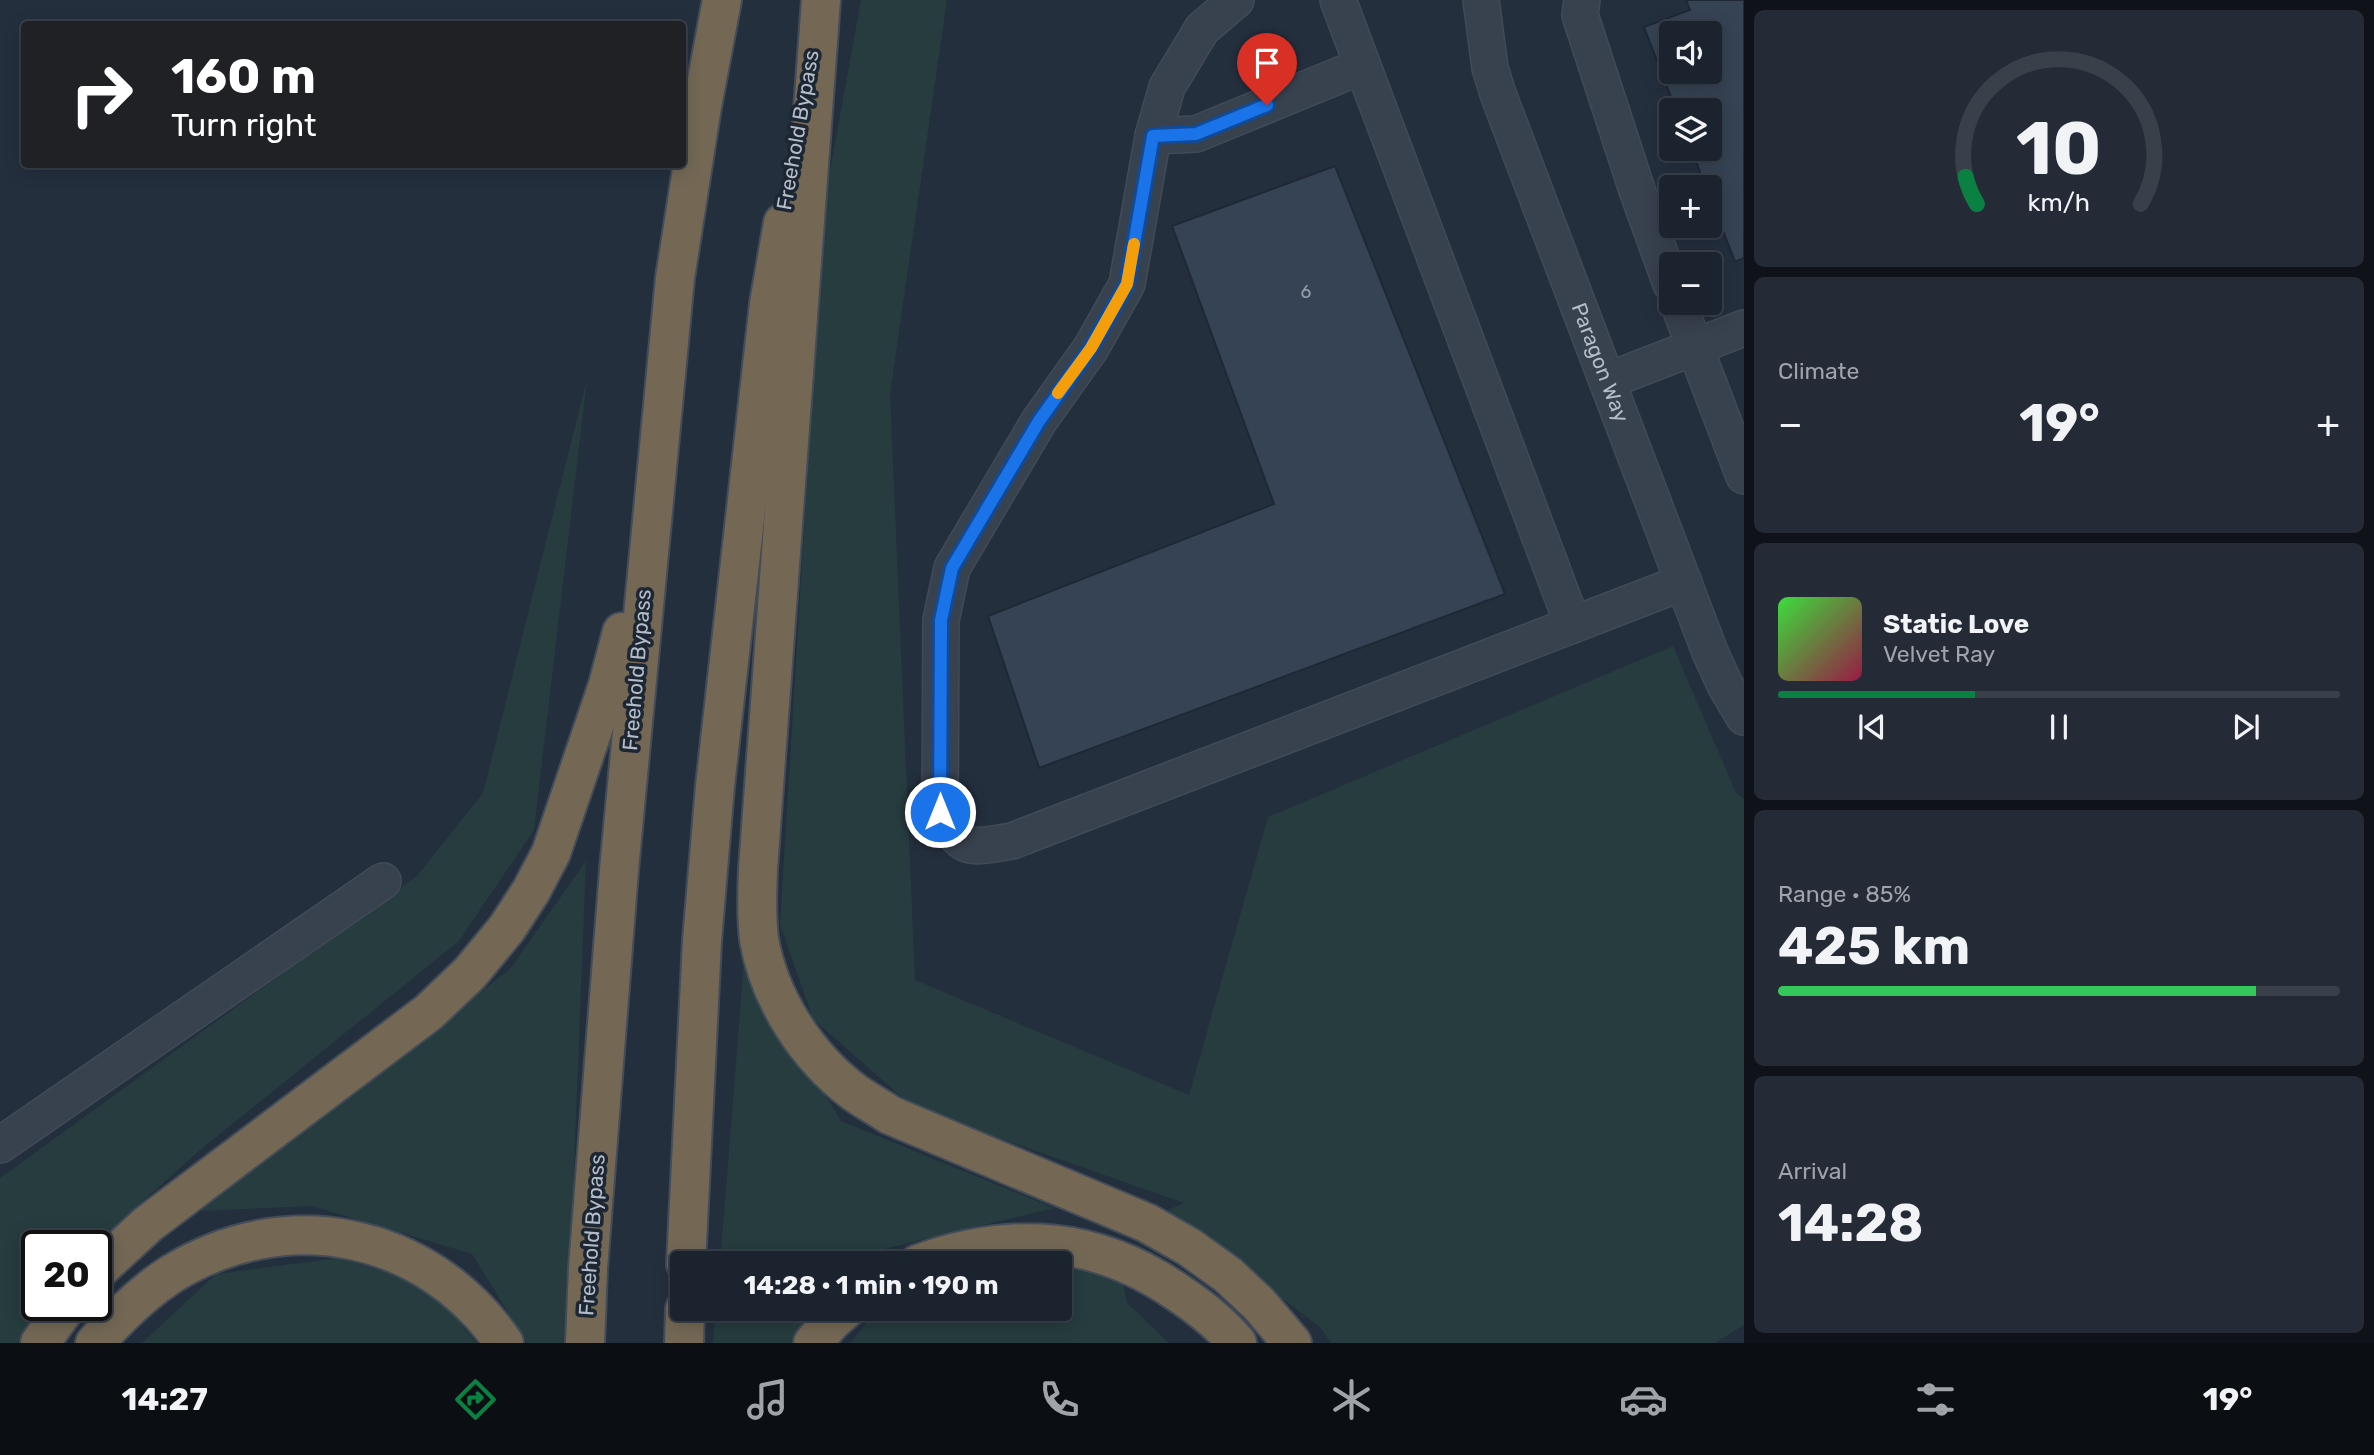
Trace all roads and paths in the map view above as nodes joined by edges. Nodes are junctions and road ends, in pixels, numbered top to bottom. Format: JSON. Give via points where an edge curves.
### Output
{"nodes":[{"id":1,"x":722,"y":0,"type":"edge"},
{"id":2,"x":821,"y":0,"type":"edge"},
{"id":3,"x":1237,"y":0,"type":"edge"},
{"id":4,"x":1338,"y":0,"type":"edge"},
{"id":5,"x":1481,"y":0,"type":"edge"},
{"id":6,"x":1582,"y":0,"type":"edge"},
{"id":7,"x":1362,"y":66,"type":"junction"},
{"id":8,"x":1153,"y":136,"type":"junction"},
{"id":9,"x":1659,"y":252,"type":"edge"},
{"id":10,"x":1682,"y":315,"type":"edge"},
{"id":11,"x":1744,"y":328,"type":"edge"},
{"id":12,"x":1694,"y":347,"type":"junction"},
{"id":13,"x":1607,"y":381,"type":"junction"},
{"id":14,"x":1744,"y":477,"type":"edge"},
{"id":15,"x":651,"y":526,"type":"junction"},
{"id":16,"x":1684,"y":582,"type":"junction"},
{"id":17,"x":1573,"y":625,"type":"junction"},
{"id":18,"x":1744,"y":717,"type":"edge"},
{"id":19,"x":383,"y":881,"type":"dead end"},
{"id":20,"x":0,"y":1145,"type":"edge"},
{"id":21,"x":686,"y":1251,"type":"edge"},
{"id":22,"x":955,"y":1251,"type":"edge"},
{"id":23,"x":112,"y":1257,"type":"edge"},
{"id":24,"x":56,"y":1321,"type":"edge"},
{"id":25,"x":685,"y":1321,"type":"edge"},
{"id":26,"x":832,"y":1321,"type":"edge"},
{"id":27,"x":40,"y":1343,"type":"edge"},
{"id":28,"x":95,"y":1343,"type":"edge"},
{"id":29,"x":504,"y":1343,"type":"edge"},
{"id":30,"x":585,"y":1343,"type":"edge"},
{"id":31,"x":684,"y":1343,"type":"edge"},
{"id":32,"x":813,"y":1343,"type":"edge"},
{"id":33,"x":1237,"y":1343,"type":"edge"},
{"id":34,"x":1292,"y":1343,"type":"edge"}],
"edges":[{"from":1,"to":15,"type":"highway","name":"Freehold Bypass","via":[[675,278]]},
{"from":2,"to":21,"type":"highway","name":"Freehold Bypass","via":[[769,304],[715,786]]},
{"from":2,"to":34,"type":"highway","via":[[758,869],[760,939],[768,972],[782,1007],[805,1043],[854,1092],[890,1115],[1147,1223],[1189,1247],[1228,1275]]},
{"from":3,"to":8,"type":"street","via":[[1202,29],[1167,87]]},
{"from":4,"to":7,"type":"street"},
{"from":5,"to":13,"type":"street","name":"Paragon Way","via":[[1498,94]]},
{"from":6,"to":9,"type":"street","via":[[1580,15]]},
{"from":7,"to":8,"type":"street","via":[[1196,134]]},
{"from":7,"to":17,"type":"street"},
{"from":8,"to":17,"type":"street","via":[[1127,284],[952,568],[941,620],[940,812],[954,836],[973,847],[1012,841]]},
{"from":10,"to":12,"type":"street"},
{"from":11,"to":12,"type":"street"},
{"from":12,"to":13,"type":"street"},
{"from":12,"to":14,"type":"street"},
{"from":13,"to":16,"type":"street","name":"Paragon Way"},
{"from":15,"to":23,"type":"highway","via":[[608,685],[551,853],[507,928],[470,973],[429,1012],[148,1224]]},
{"from":15,"to":30,"type":"highway","name":"Freehold Bypass","via":[[619,870]]},
{"from":16,"to":17,"type":"street"},
{"from":16,"to":18,"type":"street","name":"Paragon Way","via":[[1725,685]]},
{"from":19,"to":20,"type":"street"},
{"from":22,"to":33,"type":"highway","via":[[1019,1242],[1093,1251],[1162,1281]]},
{"from":24,"to":27,"type":"highway"},
{"from":25,"to":31,"type":"highway"},
{"from":26,"to":32,"type":"highway"},
{"from":28,"to":29,"type":"highway","via":[[137,1299],[198,1260],[228,1247],[288,1234],[353,1239],[409,1258],[449,1283],[484,1315]]}]}
